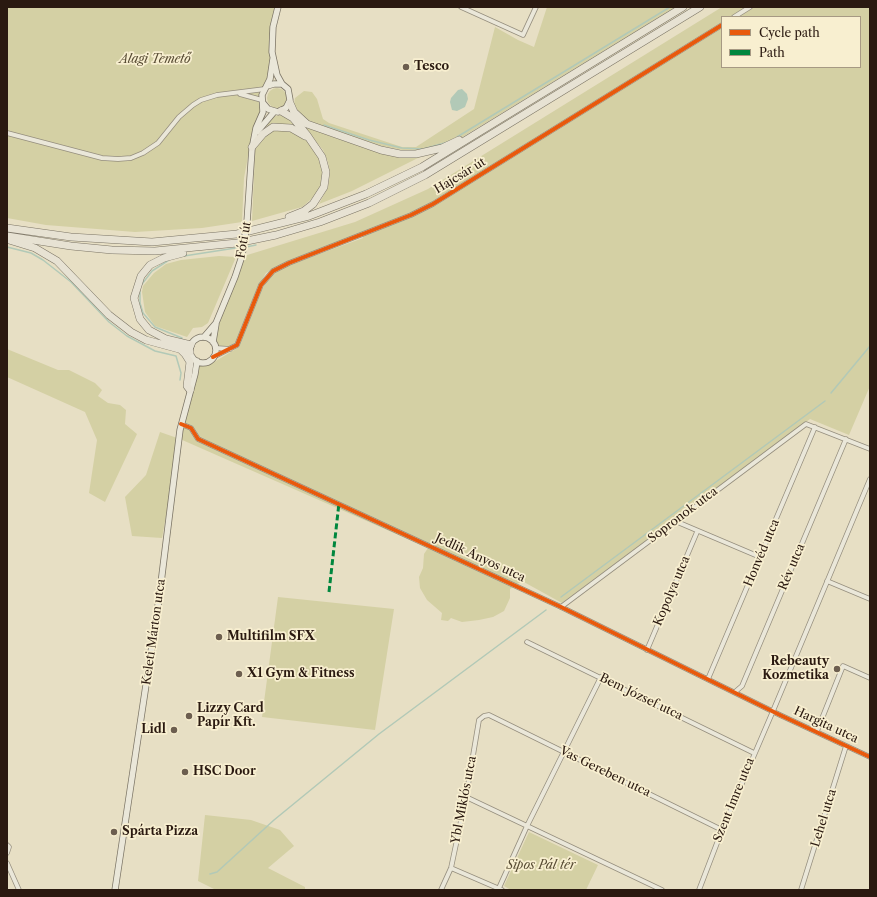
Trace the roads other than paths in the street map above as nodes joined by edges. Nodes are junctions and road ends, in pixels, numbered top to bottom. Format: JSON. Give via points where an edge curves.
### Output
{"nodes":[{"id":1,"x":278,"y":7,"type":"edge"},
{"id":2,"x":461,"y":7,"type":"edge"},
{"id":3,"x":536,"y":7,"type":"edge"},
{"id":4,"x":683,"y":7,"type":"edge"},
{"id":5,"x":700,"y":7,"type":"edge"},
{"id":6,"x":750,"y":7,"type":"edge"},
{"id":7,"x":736,"y":16,"type":"edge"},
{"id":8,"x":721,"y":26,"type":"edge"},
{"id":9,"x":273,"y":59,"type":"junction"},
{"id":10,"x":282,"y":84,"type":"junction"},
{"id":11,"x":266,"y":88,"type":"junction"},
{"id":12,"x":238,"y":93,"type":"junction"},
{"id":13,"x":263,"y":101,"type":"junction"},
{"id":14,"x":290,"y":103,"type":"junction"},
{"id":15,"x":278,"y":112,"type":"junction"},
{"id":16,"x":494,"y":124,"type":"junction"},
{"id":17,"x":7,"y":133,"type":"edge"},
{"id":18,"x":255,"y":134,"type":"junction"},
{"id":19,"x":310,"y":139,"type":"junction"},
{"id":20,"x":252,"y":147,"type":"junction"},
{"id":21,"x":269,"y":227,"type":"junction"},
{"id":22,"x":7,"y":228,"type":"edge"},
{"id":23,"x":7,"y":236,"type":"edge"},
{"id":24,"x":7,"y":239,"type":"edge"},
{"id":25,"x":200,"y":248,"type":"junction"},
{"id":26,"x":216,"y":323,"type":"junction"},
{"id":27,"x":204,"y":337,"type":"junction"},
{"id":28,"x":214,"y":345,"type":"junction"},
{"id":29,"x":191,"y":349,"type":"junction"},
{"id":30,"x":231,"y":349,"type":"junction"},
{"id":31,"x":180,"y":350,"type":"junction"},
{"id":32,"x":213,"y":357,"type":"junction"},
{"id":33,"x":199,"y":362,"type":"junction"},
{"id":34,"x":190,"y":390,"type":"junction"},
{"id":35,"x":181,"y":424,"type":"junction"},
{"id":36,"x":815,"y":427,"type":"junction"},
{"id":37,"x":846,"y":439,"type":"junction"},
{"id":38,"x":870,"y":449,"type":"edge"},
{"id":39,"x":870,"y":478,"type":"edge"},
{"id":40,"x":675,"y":522,"type":"junction"},
{"id":41,"x":697,"y":532,"type":"junction"},
{"id":42,"x":760,"y":557,"type":"junction"},
{"id":43,"x":827,"y":581,"type":"junction"},
{"id":44,"x":870,"y":599,"type":"edge"},
{"id":45,"x":561,"y":607,"type":"junction"},
{"id":46,"x":527,"y":642,"type":"dead end"},
{"id":47,"x":647,"y":650,"type":"junction"},
{"id":48,"x":601,"y":677,"type":"junction"},
{"id":49,"x":870,"y":678,"type":"edge"},
{"id":50,"x":708,"y":679,"type":"junction"},
{"id":51,"x":735,"y":692,"type":"junction"},
{"id":52,"x":773,"y":711,"type":"junction"},
{"id":53,"x":489,"y":715,"type":"joint"},
{"id":54,"x":817,"y":731,"type":"junction"},
{"id":55,"x":846,"y":746,"type":"junction"},
{"id":56,"x":564,"y":751,"type":"junction"},
{"id":57,"x":754,"y":753,"type":"junction"},
{"id":58,"x":870,"y":757,"type":"edge"},
{"id":59,"x":466,"y":798,"type":"junction"},
{"id":60,"x":527,"y":826,"type":"junction"},
{"id":61,"x":722,"y":830,"type":"junction"},
{"id":62,"x":7,"y":845,"type":"edge"},
{"id":63,"x":7,"y":854,"type":"edge"},
{"id":64,"x":7,"y":863,"type":"edge"},
{"id":65,"x":451,"y":868,"type":"junction"},
{"id":66,"x":501,"y":889,"type":"edge"},
{"id":67,"x":19,"y":890,"type":"edge"},
{"id":68,"x":115,"y":890,"type":"edge"},
{"id":69,"x":441,"y":890,"type":"edge"},
{"id":70,"x":662,"y":890,"type":"edge"},
{"id":71,"x":699,"y":890,"type":"edge"},
{"id":72,"x":801,"y":890,"type":"edge"}],
"edges":[{"from":1,"to":9,"type":"main road","via":[[273,27]]},
{"from":2,"to":3,"type":"street","via":[[523,35]]},
{"from":4,"to":16,"type":"highway"},
{"from":5,"to":25,"type":"highway","via":[[398,189],[347,212],[298,229],[237,243]]},
{"from":6,"to":7,"type":"street"},
{"from":8,"to":30,"type":"street","name":"Hajcsár út","via":[[432,204],[273,271],[262,286],[240,340]]},
{"from":9,"to":10,"type":"main road","via":[[276,75]]},
{"from":9,"to":11,"type":"main road"},
{"from":10,"to":11,"type":"main road"},
{"from":10,"to":14,"type":"main road","via":[[290,93]]},
{"from":11,"to":12,"type":"street"},
{"from":11,"to":13,"type":"main road"},
{"from":12,"to":13,"type":"street"},
{"from":12,"to":17,"type":"street","via":[[217,95],[193,105],[179,117],[158,143],[131,158],[102,158]]},
{"from":13,"to":15,"type":"main road","via":[[268,109]]},
{"from":13,"to":18,"type":"main road","name":"Fóti út","via":[[263,112]]},
{"from":14,"to":15,"type":"main road"},
{"from":14,"to":16,"type":"highway","via":[[298,116],[313,127],[369,147],[400,154],[416,154],[442,148]]},
{"from":15,"to":18,"type":"main road"},
{"from":15,"to":19,"type":"highway","via":[[293,118]]},
{"from":16,"to":21,"type":"highway","via":[[422,167],[366,194],[310,216]]},
{"from":18,"to":20,"type":"main road","name":"Fóti út"},
{"from":19,"to":20,"type":"highway","via":[[291,128],[278,126],[268,130]]},
{"from":19,"to":21,"type":"highway","via":[[324,163],[326,180],[322,191],[313,204],[304,211]]},
{"from":20,"to":26,"type":"main road","name":"Fóti út","bridge":true,"via":[[242,256]]},
{"from":21,"to":22,"type":"highway","via":[[216,236],[152,242],[71,237]]},
{"from":23,"to":25,"type":"highway","via":[[112,250]]},
{"from":24,"to":31,"type":"highway","via":[[35,248],[57,261],[109,314],[131,332],[146,340]]},
{"from":25,"to":29,"type":"highway","via":[[164,258],[150,265],[141,276],[134,298],[140,319],[149,330]]},
{"from":26,"to":27,"type":"main road","name":"Fóti út"},
{"from":26,"to":28,"type":"main road"},
{"from":27,"to":28,"type":"main road"},
{"from":27,"to":29,"type":"main road","via":[[197,339]]},
{"from":28,"to":30,"type":"street"},
{"from":28,"to":32,"type":"main road"},
{"from":29,"to":31,"type":"highway"},
{"from":29,"to":33,"type":"main road"},
{"from":30,"to":32,"type":"street","name":"Hajcsár út"},
{"from":31,"to":34,"type":"highway","via":[[190,362],[187,386]]},
{"from":32,"to":33,"type":"main road","name":"Keleti Márton utca","via":[[207,362]]},
{"from":33,"to":34,"type":"main road","name":"Keleti Márton utca"},
{"from":34,"to":35,"type":"main road","name":"Keleti Márton utca"},
{"from":35,"to":45,"type":"street","name":"Jedlik Ányos utca","via":[[191,428],[198,439]]},
{"from":35,"to":68,"type":"main road","name":"Keleti Márton utca","via":[[159,599]]},
{"from":36,"to":37,"type":"street"},
{"from":36,"to":40,"type":"street","name":"Sopronok utca","via":[[806,424]]},
{"from":36,"to":42,"type":"street","name":"Honvéd utca"},
{"from":37,"to":38,"type":"street"},
{"from":37,"to":51,"type":"street","name":"Rév utca","via":[[742,686]]},
{"from":39,"to":43,"type":"street"},
{"from":40,"to":41,"type":"street"},
{"from":40,"to":45,"type":"street","name":"Sopronok utca"},
{"from":41,"to":42,"type":"street"},
{"from":41,"to":47,"type":"street","name":"Kopolya utca"},
{"from":42,"to":50,"type":"street","name":"Honvéd utca"},
{"from":43,"to":44,"type":"street"},
{"from":43,"to":52,"type":"street"},
{"from":45,"to":47,"type":"street","name":"Jedlik Ányos utca"},
{"from":46,"to":48,"type":"street","name":"Bem József utca"},
{"from":47,"to":50,"type":"street","name":"Jedlik Ányos utca"},
{"from":48,"to":56,"type":"street"},
{"from":48,"to":57,"type":"street","name":"Bem József utca"},
{"from":49,"to":54,"type":"street","via":[[843,666]]},
{"from":50,"to":51,"type":"street","name":"Jedlik Ányos utca"},
{"from":51,"to":52,"type":"street","name":"Jedlik Ányos utca"},
{"from":52,"to":54,"type":"street","name":"Hargita utca"},
{"from":52,"to":57,"type":"street","name":"Szent Imre utca"},
{"from":53,"to":56,"type":"street","name":"Vas Gereben utca"},
{"from":53,"to":59,"type":"street","name":"Ybl Miklós utca","via":[[479,720]]},
{"from":54,"to":55,"type":"street","name":"Hargita utca"},
{"from":55,"to":58,"type":"street","name":"Hargita utca"},
{"from":55,"to":72,"type":"street","name":"Lehel utca"},
{"from":56,"to":60,"type":"street"},
{"from":56,"to":61,"type":"street","name":"Vas Gereben utca"},
{"from":57,"to":61,"type":"street","name":"Szent Imre utca"},
{"from":59,"to":60,"type":"street"},
{"from":59,"to":65,"type":"street","name":"Ybl Miklós utca"},
{"from":60,"to":66,"type":"street"},
{"from":60,"to":70,"type":"street"},
{"from":61,"to":71,"type":"street","name":"Szent Imre utca"},
{"from":62,"to":63,"type":"street"},
{"from":64,"to":67,"type":"street"},
{"from":65,"to":66,"type":"street"},
{"from":65,"to":69,"type":"street","name":"Ybl Miklós utca"}]}
